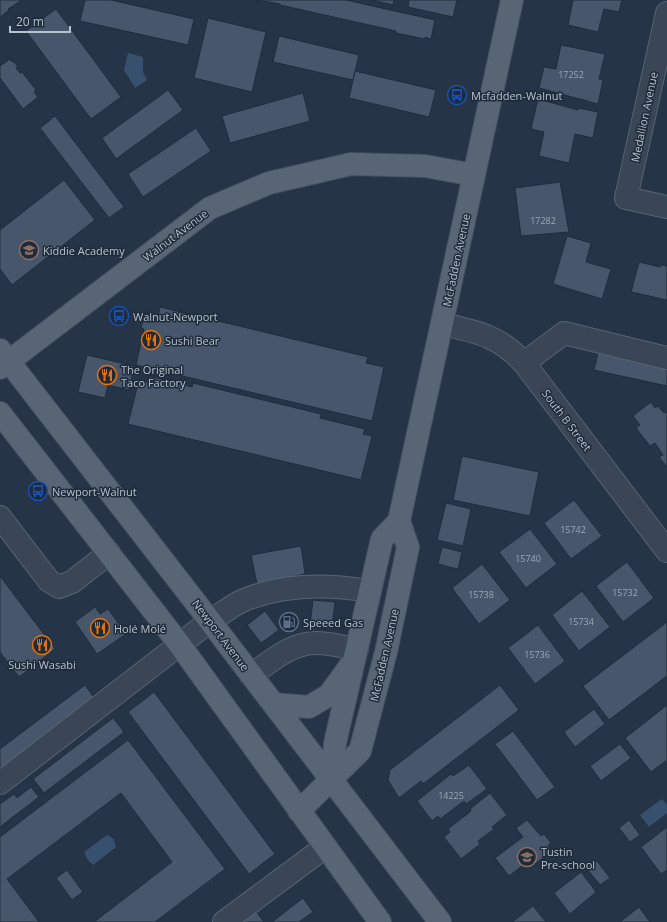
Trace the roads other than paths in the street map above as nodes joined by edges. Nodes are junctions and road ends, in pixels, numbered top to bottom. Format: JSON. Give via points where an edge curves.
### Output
{"nodes":[{"id":1,"x":512,"y":0,"type":"edge"},
{"id":2,"x":667,"y":13,"type":"edge"},
{"id":3,"x":474,"y":175,"type":"junction"},
{"id":4,"x":667,"y":207,"type":"edge"},
{"id":5,"x":442,"y":324,"type":"junction"},
{"id":6,"x":667,"y":358,"type":"edge"},
{"id":7,"x":3,"y":360,"type":"edge"},
{"id":8,"x":524,"y":363,"type":"junction"},
{"id":9,"x":0,"y":413,"type":"edge"},
{"id":10,"x":0,"y":517,"type":"edge"},
{"id":11,"x":399,"y":520,"type":"junction"},
{"id":12,"x":667,"y":551,"type":"edge"},
{"id":13,"x":109,"y":553,"type":"junction"},
{"id":14,"x":370,"y":591,"type":"junction"},
{"id":15,"x":210,"y":621,"type":"junction"},
{"id":16,"x":180,"y":645,"type":"junction"},
{"id":17,"x":355,"y":655,"type":"junction"},
{"id":18,"x":251,"y":675,"type":"junction"},
{"id":19,"x":274,"y":704,"type":"junction"},
{"id":20,"x":332,"y":780,"type":"junction"},
{"id":21,"x":0,"y":783,"type":"edge"},
{"id":22,"x":299,"y":811,"type":"junction"},
{"id":23,"x":325,"y":847,"type":"junction"},
{"id":24,"x":224,"y":922,"type":"edge"},
{"id":25,"x":380,"y":922,"type":"edge"},
{"id":26,"x":440,"y":922,"type":"edge"}],
"edges":[{"from":1,"to":3,"type":"main road","name":"McFadden Avenue"},
{"from":2,"to":4,"type":"street","name":"Medallion Avenue","via":[[626,198]]},
{"from":3,"to":5,"type":"main road","name":"McFadden Avenue"},
{"from":3,"to":7,"type":"main road","name":"Walnut Avenue","via":[[425,166],[351,164],[269,183],[210,208]]},
{"from":5,"to":8,"type":"street","name":"South B Street","via":[[484,334],[512,350]]},
{"from":5,"to":11,"type":"main road","name":"McFadden Avenue"},
{"from":6,"to":8,"type":"street","via":[[564,333]]},
{"from":7,"to":15,"type":"main road","name":"Newport Avenue"},
{"from":8,"to":12,"type":"street","name":"South B Street"},
{"from":9,"to":13,"type":"main road"},
{"from":10,"to":13,"type":"street","via":[[48,581],[59,586],[72,582]]},
{"from":11,"to":14,"type":"main road","name":"McFadden Avenue","via":[[382,539]]},
{"from":11,"to":20,"type":"main road","name":"McFadden Avenue","via":[[408,547],[369,720],[360,750]]},
{"from":13,"to":16,"type":"main road"},
{"from":14,"to":15,"type":"street","via":[[300,586],[241,601]]},
{"from":14,"to":17,"type":"main road","name":"McFadden Avenue"},
{"from":15,"to":16,"type":"street"},
{"from":15,"to":18,"type":"main road","name":"Newport Avenue"},
{"from":16,"to":21,"type":"street"},
{"from":16,"to":22,"type":"main road"},
{"from":17,"to":18,"type":"street","via":[[315,643],[303,645],[287,651]]},
{"from":17,"to":19,"type":"main road","via":[[329,695],[309,707]]},
{"from":17,"to":20,"type":"main road","name":"McFadden Avenue","via":[[335,743]]},
{"from":18,"to":19,"type":"main road","name":"Newport Avenue"},
{"from":19,"to":20,"type":"main road","name":"Newport Avenue"},
{"from":20,"to":22,"type":"main road","name":"McFadden Avenue"},
{"from":20,"to":26,"type":"main road","name":"Newport Avenue"},
{"from":22,"to":23,"type":"main road"},
{"from":23,"to":24,"type":"street"},
{"from":23,"to":25,"type":"main road"}]}
